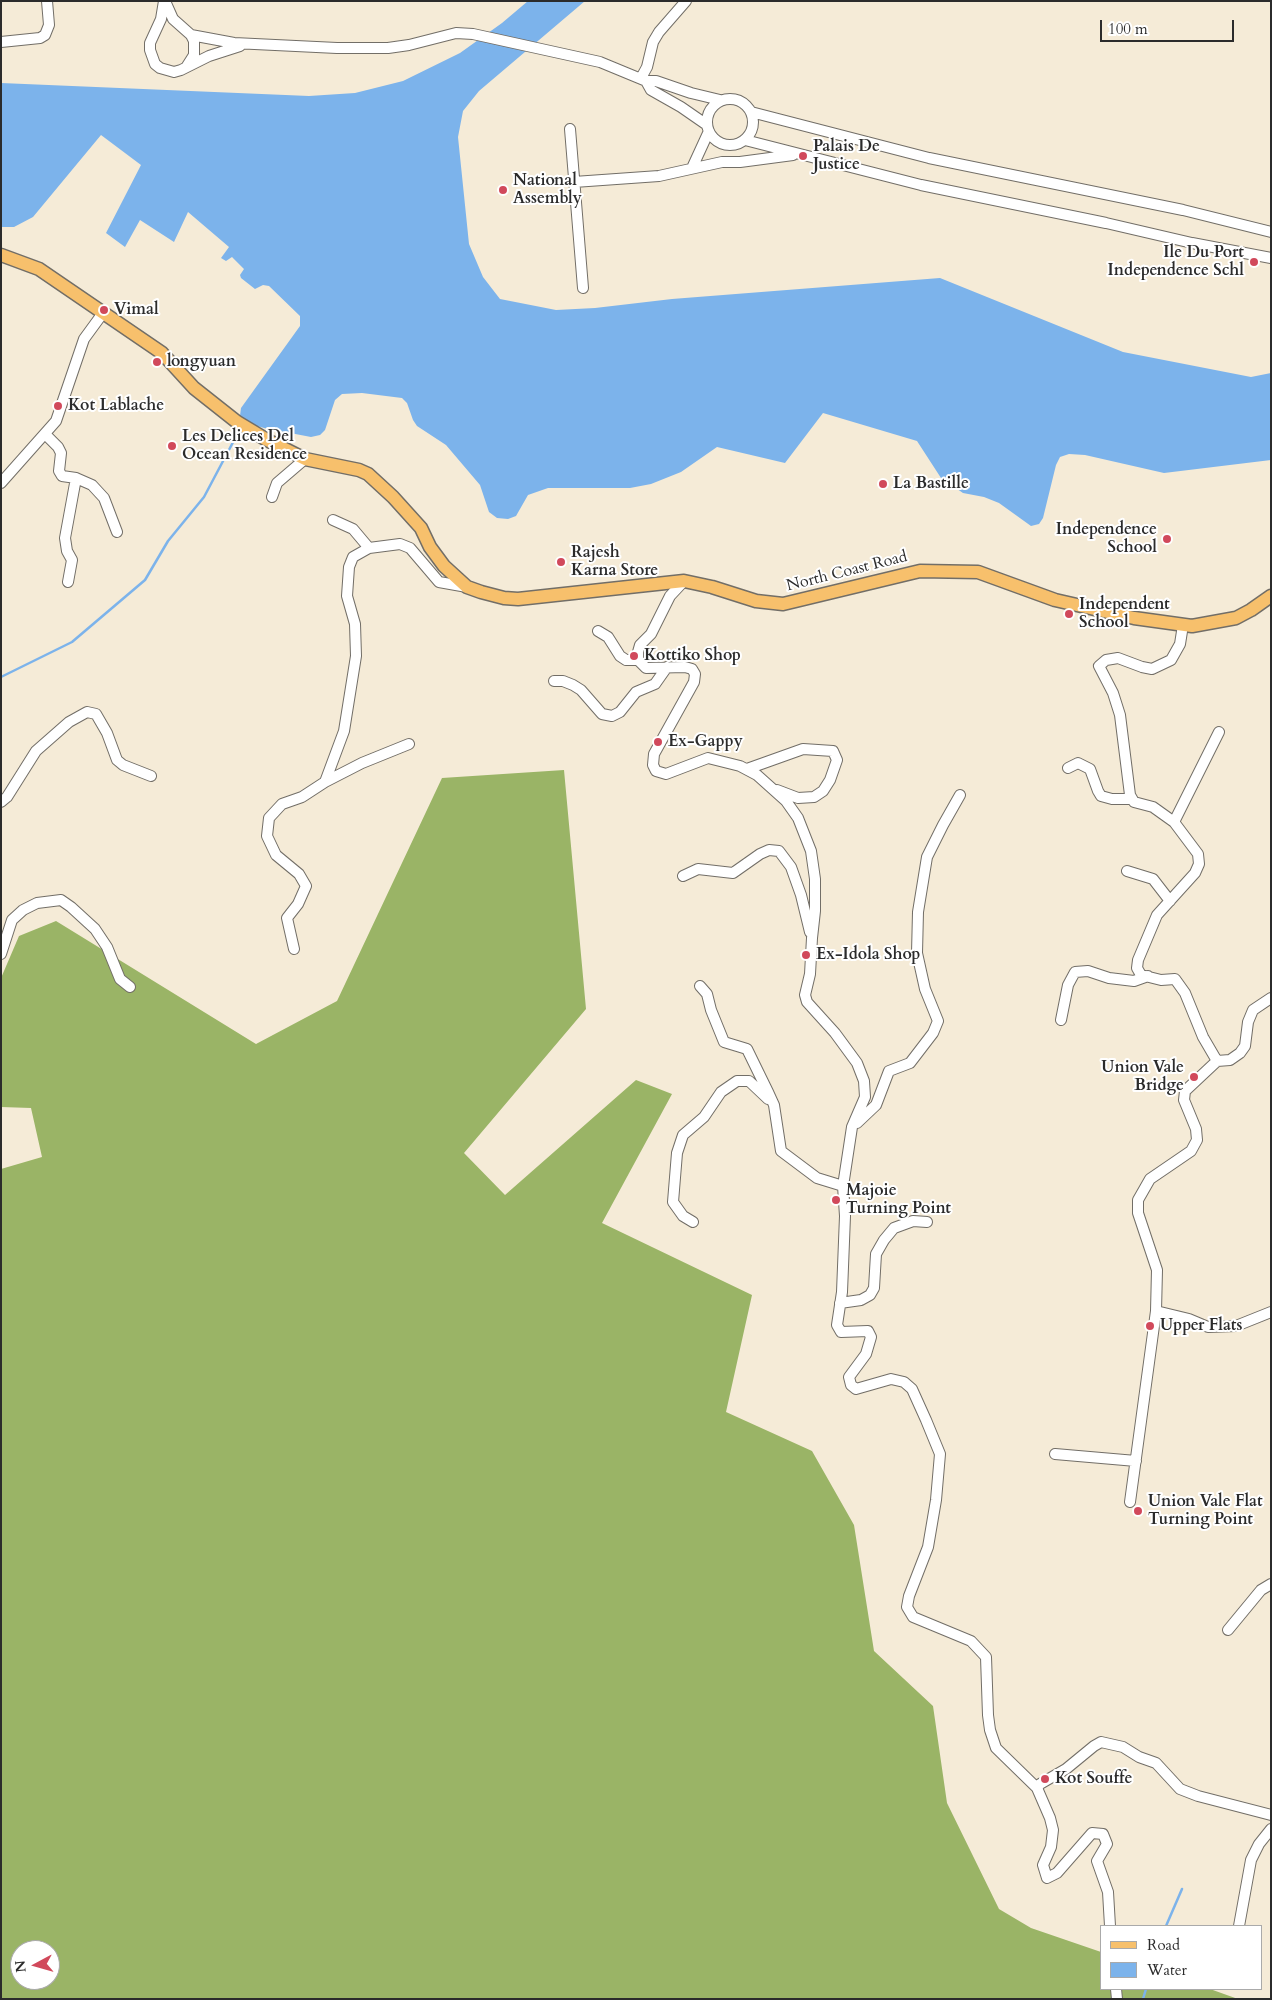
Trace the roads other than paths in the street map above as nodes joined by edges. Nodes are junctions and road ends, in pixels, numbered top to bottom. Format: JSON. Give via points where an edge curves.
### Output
{"nodes":[{"id":1,"x":46,"y":1,"type":"edge"},
{"id":2,"x":164,"y":1,"type":"edge"},
{"id":3,"x":686,"y":1,"type":"edge"},
{"id":4,"x":180,"y":27,"type":"junction"},
{"id":5,"x":191,"y":35,"type":"junction"},
{"id":6,"x":153,"y":36,"type":"junction"},
{"id":7,"x":1,"y":42,"type":"edge"},
{"id":8,"x":256,"y":44,"type":"junction"},
{"id":9,"x":187,"y":67,"type":"junction"},
{"id":10,"x":644,"y":80,"type":"junction"},
{"id":11,"x":720,"y":100,"type":"junction"},
{"id":12,"x":751,"y":112,"type":"junction"},
{"id":13,"x":708,"y":128,"type":"junction"},
{"id":14,"x":570,"y":129,"type":"dead end"},
{"id":15,"x":745,"y":140,"type":"junction"},
{"id":16,"x":802,"y":154,"type":"junction"},
{"id":17,"x":692,"y":168,"type":"junction"},
{"id":18,"x":574,"y":182,"type":"junction"},
{"id":19,"x":1271,"y":232,"type":"edge"},
{"id":20,"x":1,"y":255,"type":"edge"},
{"id":21,"x":1271,"y":258,"type":"edge"},
{"id":22,"x":583,"y":288,"type":"dead end"},
{"id":23,"x":103,"y":313,"type":"junction"},
{"id":24,"x":45,"y":434,"type":"junction"},
{"id":25,"x":305,"y":458,"type":"junction"},
{"id":26,"x":76,"y":478,"type":"junction"},
{"id":27,"x":1,"y":483,"type":"edge"},
{"id":28,"x":272,"y":497,"type":"dead end"},
{"id":29,"x":333,"y":520,"type":"dead end"},
{"id":30,"x":117,"y":532,"type":"dead end"},
{"id":31,"x":369,"y":548,"type":"junction"},
{"id":32,"x":684,"y":581,"type":"junction"},
{"id":33,"x":68,"y":582,"type":"dead end"},
{"id":34,"x":467,"y":587,"type":"junction"},
{"id":35,"x":1271,"y":596,"type":"edge"},
{"id":36,"x":1183,"y":626,"type":"junction"},
{"id":37,"x":598,"y":631,"type":"dead end"},
{"id":38,"x":638,"y":660,"type":"junction"},
{"id":39,"x":667,"y":668,"type":"junction"},
{"id":40,"x":554,"y":681,"type":"dead end"},
{"id":41,"x":1219,"y":732,"type":"dead end"},
{"id":42,"x":409,"y":744,"type":"dead end"},
{"id":43,"x":1068,"y":768,"type":"dead end"},
{"id":44,"x":747,"y":769,"type":"junction"},
{"id":45,"x":151,"y":776,"type":"dead end"},
{"id":46,"x":325,"y":782,"type":"junction"},
{"id":47,"x":773,"y":788,"type":"junction"},
{"id":48,"x":960,"y":795,"type":"dead end"},
{"id":49,"x":1132,"y":799,"type":"junction"},
{"id":50,"x":1,"y":802,"type":"edge"},
{"id":51,"x":1174,"y":822,"type":"junction"},
{"id":52,"x":1127,"y":871,"type":"dead end"},
{"id":53,"x":683,"y":876,"type":"dead end"},
{"id":54,"x":1170,"y":901,"type":"junction"},
{"id":55,"x":812,"y":938,"type":"junction"},
{"id":56,"x":294,"y":949,"type":"dead end"},
{"id":57,"x":1,"y":954,"type":"edge"},
{"id":58,"x":1148,"y":976,"type":"junction"},
{"id":59,"x":700,"y":986,"type":"dead end"},
{"id":60,"x":130,"y":987,"type":"dead end"},
{"id":61,"x":1271,"y":998,"type":"edge"},
{"id":62,"x":1061,"y":1020,"type":"dead end"},
{"id":63,"x":1217,"y":1061,"type":"junction"},
{"id":64,"x":774,"y":1105,"type":"junction"},
{"id":65,"x":852,"y":1127,"type":"junction"},
{"id":66,"x":843,"y":1186,"type":"junction"},
{"id":67,"x":693,"y":1222,"type":"dead end"},
{"id":68,"x":927,"y":1222,"type":"dead end"},
{"id":69,"x":840,"y":1303,"type":"junction"},
{"id":70,"x":1156,"y":1311,"type":"junction"},
{"id":71,"x":1271,"y":1312,"type":"edge"},
{"id":72,"x":1055,"y":1454,"type":"dead end"},
{"id":73,"x":1136,"y":1461,"type":"junction"},
{"id":74,"x":1130,"y":1502,"type":"dead end"},
{"id":75,"x":1271,"y":1584,"type":"edge"},
{"id":76,"x":1228,"y":1630,"type":"dead end"},
{"id":77,"x":1037,"y":1788,"type":"junction"},
{"id":78,"x":1271,"y":1815,"type":"edge"},
{"id":79,"x":1271,"y":1829,"type":"edge"},
{"id":80,"x":1110,"y":1925,"type":"edge"},
{"id":81,"x":1239,"y":1925,"type":"edge"}],
"edges":[{"from":1,"to":7,"type":"street","via":[[49,25],[45,35]]},
{"from":2,"to":4,"type":"street"},
{"from":2,"to":6,"type":"street","via":[[161,19]]},
{"from":3,"to":10,"type":"street","via":[[653,42]]},
{"from":4,"to":5,"type":"street"},
{"from":4,"to":6,"type":"street","via":[[160,29]]},
{"from":5,"to":8,"type":"street"},
{"from":5,"to":9,"type":"street","via":[[195,48]]},
{"from":6,"to":9,"type":"street","via":[[150,50],[154,64],[174,72]]},
{"from":8,"to":9,"type":"street","via":[[220,52]]},
{"from":8,"to":10,"type":"street","via":[[388,48],[456,33],[473,34],[600,62]]},
{"from":10,"to":11,"type":"street"},
{"from":10,"to":13,"type":"street","via":[[650,90]]},
{"from":11,"to":12,"type":"street","via":[[738,100]]},
{"from":11,"to":13,"type":"street","via":[[711,108]]},
{"from":12,"to":15,"type":"street","via":[[753,124]]},
{"from":12,"to":19,"type":"street","via":[[929,158],[1183,210]]},
{"from":13,"to":15,"type":"street","via":[[716,141],[722,144],[734,145]]},
{"from":13,"to":17,"type":"street"},
{"from":14,"to":18,"type":"street"},
{"from":15,"to":16,"type":"street"},
{"from":16,"to":17,"type":"street"},
{"from":16,"to":21,"type":"street","via":[[921,185]]},
{"from":17,"to":18,"type":"street","via":[[659,176]]},
{"from":18,"to":22,"type":"street"},
{"from":20,"to":23,"type":"main road","name":"North Coast Road","via":[[39,269]]},
{"from":23,"to":24,"type":"street","via":[[84,339],[56,421]]},
{"from":23,"to":25,"type":"main road","name":"North Coast Road","via":[[162,353],[194,388],[242,426]]},
{"from":24,"to":26,"type":"street","via":[[58,447],[62,476]]},
{"from":24,"to":27,"type":"street"},
{"from":25,"to":28,"type":"street","via":[[277,483]]},
{"from":25,"to":34,"type":"main road","name":"North Coast Road","via":[[359,470],[376,480],[421,528],[444,566]]},
{"from":26,"to":30,"type":"street","via":[[92,485],[104,498]]},
{"from":26,"to":33,"type":"street","via":[[65,538],[72,560]]},
{"from":29,"to":31,"type":"street","via":[[353,529]]},
{"from":31,"to":34,"type":"street","via":[[400,544],[410,548],[439,582]]},
{"from":31,"to":46,"type":"street","via":[[353,557],[349,567],[347,596],[355,624],[356,656],[344,731]]},
{"from":32,"to":34,"type":"main road","name":"North Coast Road","via":[[518,599]]},
{"from":32,"to":36,"type":"main road","name":"North Coast Road","via":[[756,601],[783,604],[920,571],[978,572],[1055,600]]},
{"from":32,"to":38,"type":"street","via":[[670,596],[651,634],[640,645]]},
{"from":35,"to":36,"type":"main road","name":"North Coast Road","via":[[1236,618]]},
{"from":36,"to":49,"type":"street","via":[[1180,644],[1171,660],[1152,669],[1118,658],[1106,660],[1100,666],[1120,715]]},
{"from":37,"to":38,"type":"street","via":[[608,637],[620,656],[626,660]]},
{"from":38,"to":39,"type":"street","via":[[646,668]]},
{"from":39,"to":40,"type":"street","via":[[659,680],[636,692],[620,712],[612,716],[602,714],[581,690],[563,681]]},
{"from":39,"to":44,"type":"street","via":[[685,666],[695,674],[694,682],[654,754],[656,771],[666,774],[708,758]]},
{"from":41,"to":51,"type":"street"},
{"from":42,"to":46,"type":"street"},
{"from":43,"to":49,"type":"street","via":[[1078,763],[1090,769],[1101,796]]},
{"from":44,"to":47,"type":"street"},
{"from":44,"to":47,"type":"street","via":[[803,749],[833,751],[837,760],[830,780],[814,797],[798,798]]},
{"from":45,"to":50,"type":"street","via":[[123,765],[96,714],[87,712],[69,722],[36,751]]},
{"from":46,"to":56,"type":"street","via":[[302,797],[282,804],[269,818],[267,836],[276,856],[299,874],[306,886],[287,918]]},
{"from":47,"to":55,"type":"street","via":[[798,818],[811,851],[815,879]]},
{"from":48,"to":65,"type":"street","via":[[927,858],[918,912],[917,953],[925,989],[938,1021],[933,1033],[910,1062],[889,1071],[876,1105]]},
{"from":49,"to":51,"type":"street","via":[[1153,807]]},
{"from":51,"to":54,"type":"street","via":[[1198,854],[1198,864],[1195,873]]},
{"from":52,"to":54,"type":"street","via":[[1153,879]]},
{"from":53,"to":55,"type":"street","via":[[698,869],[733,873],[760,854],[769,850],[779,851],[791,867]]},
{"from":54,"to":58,"type":"street","via":[[1157,915],[1138,960],[1137,968]]},
{"from":55,"to":65,"type":"street","via":[[806,1002],[835,1033],[857,1063],[864,1081],[866,1097]]},
{"from":57,"to":60,"type":"street","via":[[12,920],[37,903],[62,900],[95,929],[107,947],[120,979]]},
{"from":58,"to":62,"type":"street","via":[[1134,981],[1088,971],[1075,972],[1068,985]]},
{"from":58,"to":63,"type":"street","via":[[1175,980],[1185,993]]},
{"from":59,"to":64,"type":"street","via":[[707,994],[724,1042],[747,1049]]},
{"from":61,"to":63,"type":"street","via":[[1253,1010],[1245,1046],[1240,1053],[1230,1060]]},
{"from":63,"to":70,"type":"street","via":[[1185,1091],[1184,1100],[1196,1129],[1197,1140],[1191,1151],[1150,1179],[1138,1200],[1138,1213],[1157,1270]]},
{"from":64,"to":66,"type":"street","via":[[781,1151],[817,1178]]},
{"from":64,"to":67,"type":"street","via":[[749,1081],[737,1081],[721,1092],[704,1117],[683,1135],[676,1153],[673,1202],[683,1216]]},
{"from":65,"to":66,"type":"street"},
{"from":66,"to":69,"type":"street","via":[[845,1216]]},
{"from":68,"to":69,"type":"street","via":[[913,1221],[894,1228],[876,1254],[874,1288],[870,1295]]},
{"from":69,"to":77,"type":"street","via":[[837,1325],[841,1332],[868,1331],[871,1337],[866,1354],[849,1377],[851,1385],[856,1389],[891,1378],[904,1382],[912,1389],[940,1454],[928,1547],[908,1596],[907,1607],[913,1617],[971,1641],[986,1657],[988,1715],[996,1748]]},
{"from":70,"to":71,"type":"street","via":[[1208,1327],[1236,1326]]},
{"from":70,"to":73,"type":"street"},
{"from":72,"to":73,"type":"street"},
{"from":73,"to":74,"type":"street"},
{"from":75,"to":76,"type":"street","via":[[1261,1590]]},
{"from":77,"to":78,"type":"street","via":[[1101,1742],[1123,1747],[1156,1763],[1180,1789]]},
{"from":77,"to":80,"type":"street","via":[[1053,1830],[1043,1865],[1047,1878],[1057,1873],[1092,1833],[1103,1834],[1108,1844],[1097,1861],[1108,1892]]},
{"from":79,"to":81,"type":"street","via":[[1250,1860]]}]}
